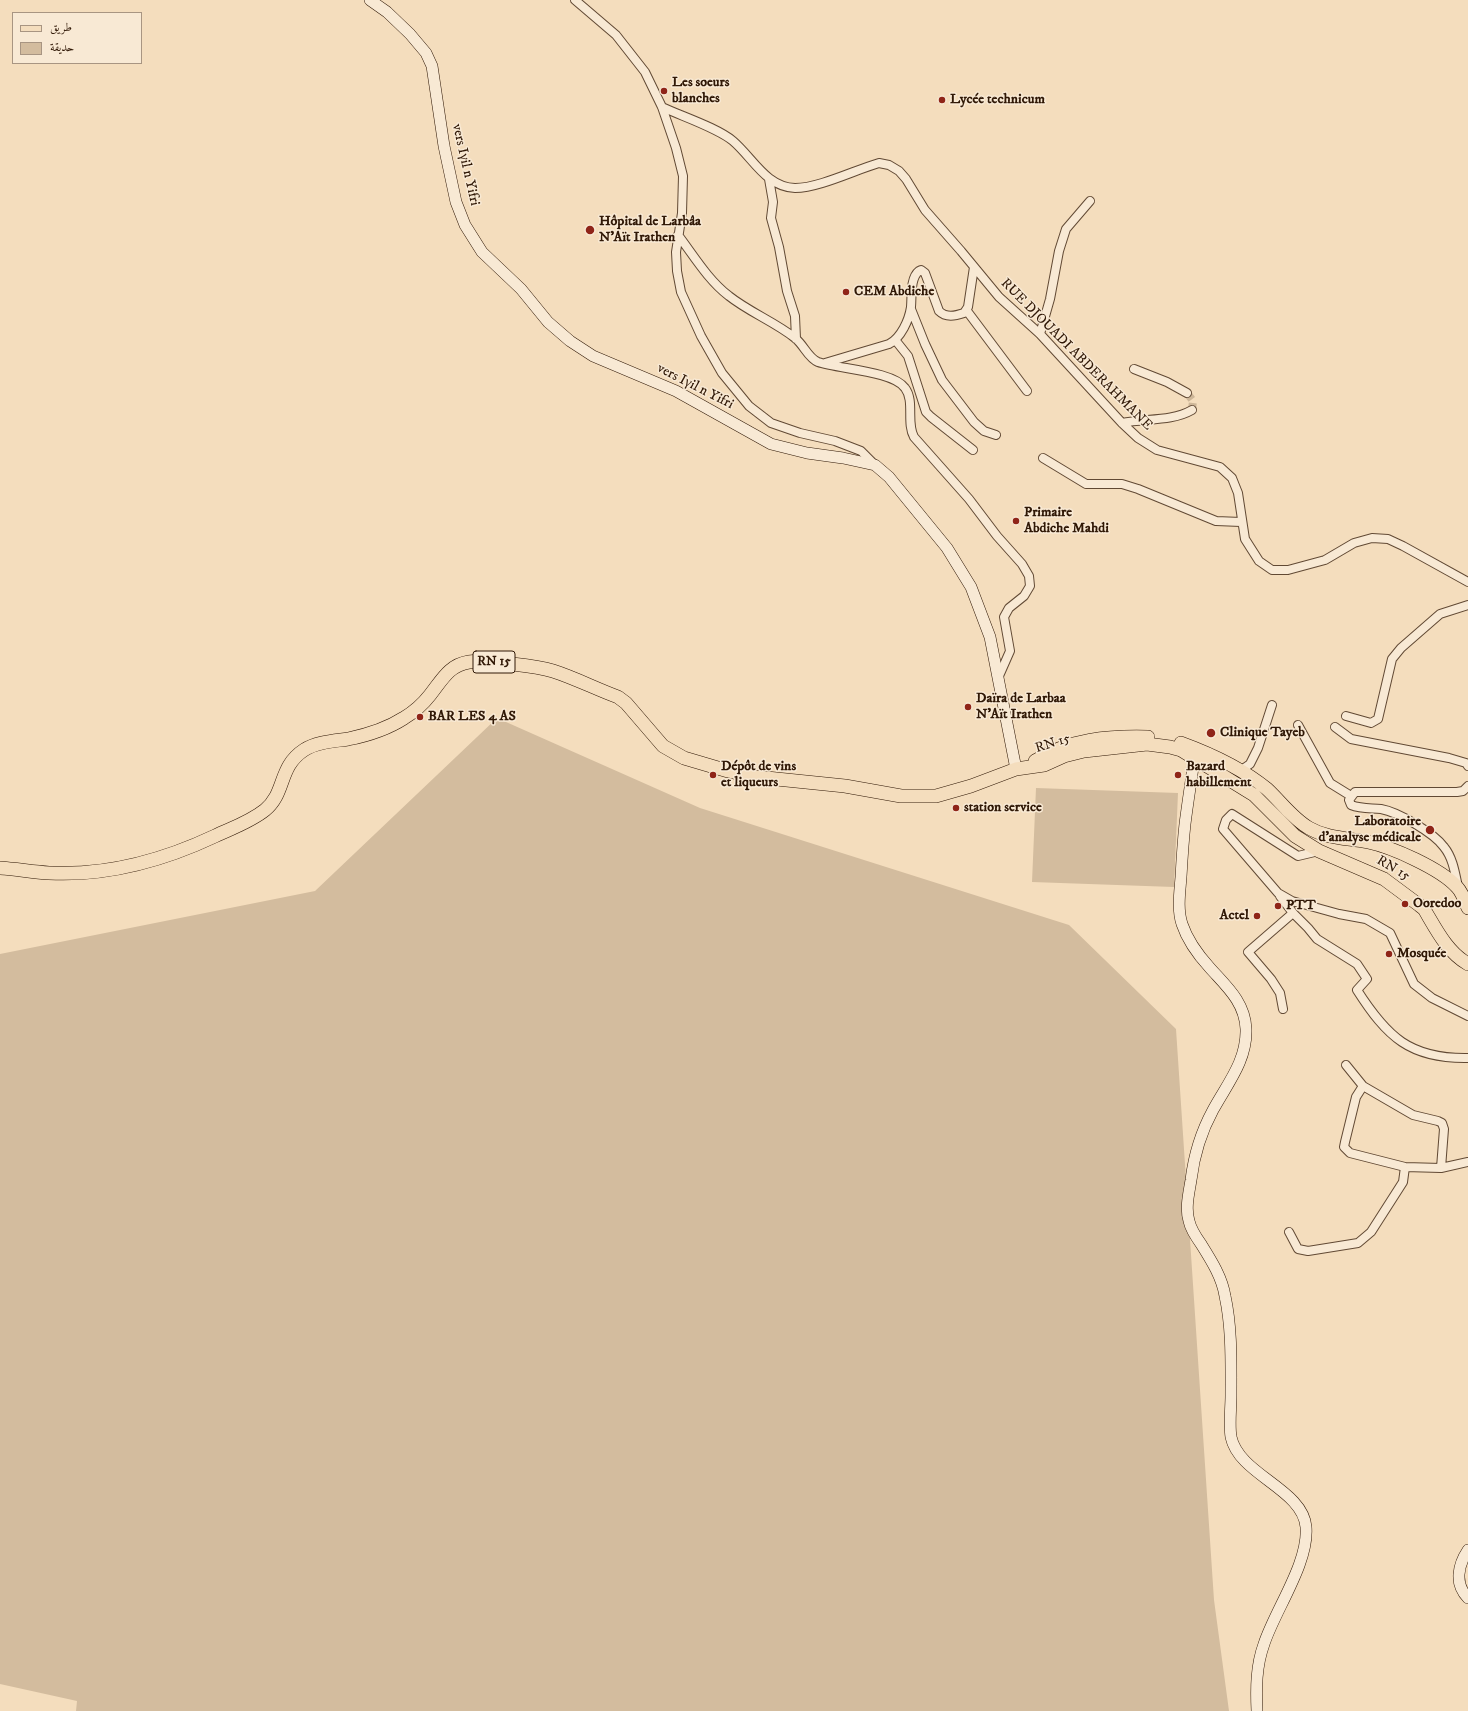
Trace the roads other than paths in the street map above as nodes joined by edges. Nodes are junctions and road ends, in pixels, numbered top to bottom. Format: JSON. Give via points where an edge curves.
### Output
{"nodes":[{"id":1,"x":370,"y":0,"type":"edge"},
{"id":2,"x":575,"y":0,"type":"edge"},
{"id":3,"x":662,"y":108,"type":"junction"},
{"id":4,"x":769,"y":179,"type":"junction"},
{"id":5,"x":1090,"y":201,"type":"dead end"},
{"id":6,"x":678,"y":235,"type":"junction"},
{"id":7,"x":974,"y":267,"type":"junction"},
{"id":8,"x":910,"y":309,"type":"junction"},
{"id":9,"x":967,"y":311,"type":"junction"},
{"id":10,"x":1040,"y":334,"type":"junction"},
{"id":11,"x":796,"y":339,"type":"junction"},
{"id":12,"x":896,"y":341,"type":"junction"},
{"id":13,"x":824,"y":363,"type":"junction"},
{"id":14,"x":1134,"y":370,"type":"dead end"},
{"id":15,"x":1027,"y":391,"type":"dead end"},
{"id":16,"x":1187,"y":393,"type":"tunnel mouth"},
{"id":17,"x":1192,"y":410,"type":"dead end"},
{"id":18,"x":1122,"y":422,"type":"junction"},
{"id":19,"x":996,"y":435,"type":"dead end"},
{"id":20,"x":974,"y":450,"type":"dead end"},
{"id":21,"x":1043,"y":458,"type":"dead end"},
{"id":22,"x":875,"y":465,"type":"junction"},
{"id":23,"x":1241,"y":522,"type":"junction"},
{"id":24,"x":1468,"y":582,"type":"edge"},
{"id":25,"x":1468,"y":605,"type":"edge"},
{"id":26,"x":999,"y":676,"type":"junction"},
{"id":27,"x":1272,"y":705,"type":"dead end"},
{"id":28,"x":1346,"y":716,"type":"dead end"},
{"id":29,"x":1298,"y":725,"type":"dead end"},
{"id":30,"x":1335,"y":727,"type":"dead end"},
{"id":31,"x":1195,"y":753,"type":"junction"},
{"id":32,"x":1468,"y":766,"type":"edge"},
{"id":33,"x":1020,"y":768,"type":"junction"},
{"id":34,"x":1240,"y":771,"type":"junction"},
{"id":35,"x":1468,"y":786,"type":"edge"},
{"id":36,"x":1351,"y":796,"type":"junction"},
{"id":37,"x":1319,"y":852,"type":"junction"},
{"id":38,"x":0,"y":868,"type":"edge"},
{"id":39,"x":1458,"y":888,"type":"junction"},
{"id":40,"x":1278,"y":893,"type":"junction"},
{"id":41,"x":1468,"y":908,"type":"edge"},
{"id":42,"x":1293,"y":913,"type":"junction"},
{"id":43,"x":1468,"y":964,"type":"edge"},
{"id":44,"x":1283,"y":1009,"type":"dead end"},
{"id":45,"x":1468,"y":1016,"type":"edge"},
{"id":46,"x":1468,"y":1058,"type":"edge"},
{"id":47,"x":1346,"y":1065,"type":"dead end"},
{"id":48,"x":1363,"y":1086,"type":"junction"},
{"id":49,"x":1468,"y":1162,"type":"edge"},
{"id":50,"x":1405,"y":1168,"type":"junction"},
{"id":51,"x":1441,"y":1168,"type":"junction"},
{"id":52,"x":1289,"y":1232,"type":"dead end"},
{"id":53,"x":1468,"y":1550,"type":"edge"},
{"id":54,"x":1468,"y":1598,"type":"edge"},
{"id":55,"x":1257,"y":1711,"type":"edge"}],
"edges":[{"from":1,"to":22,"type":"main road","name":"vers Iγil n Yifri","via":[[410,34],[426,53],[432,66],[444,146],[456,202],[465,226],[482,252],[521,289],[548,322],[593,356],[676,391],[771,444]]},
{"from":2,"to":3,"type":"street","via":[[616,34],[645,72]]},
{"from":3,"to":4,"type":"street","name":"RUE DJOUADI ABDERAHMANE","via":[[719,132],[733,141]]},
{"from":3,"to":6,"type":"street","via":[[683,176],[682,213]]},
{"from":4,"to":7,"type":"street","name":"RUE DJOUADI ABDERAHMANE","via":[[794,188],[812,186],[879,163],[889,165],[906,179],[925,210]]},
{"from":4,"to":11,"type":"street","via":[[773,202],[771,218],[795,316]]},
{"from":5,"to":10,"type":"street","via":[[1066,229]]},
{"from":6,"to":11,"type":"street","via":[[704,271],[724,292]]},
{"from":6,"to":22,"type":"street","via":[[677,271],[681,292],[701,336],[722,373],[749,406],[771,422],[861,451]]},
{"from":7,"to":9,"type":"street"},
{"from":7,"to":10,"type":"street","name":"RUE DJOUADI ABDERAHMANE","via":[[998,297]]},
{"from":8,"to":9,"type":"street","via":[[914,278],[921,270],[925,273],[939,311],[943,315]]},
{"from":8,"to":12,"type":"street"},
{"from":8,"to":19,"type":"street","via":[[942,380],[974,422],[984,431]]},
{"from":9,"to":15,"type":"street"},
{"from":10,"to":18,"type":"street","name":"RUE DJOUADI ABDERAHMANE"},
{"from":11,"to":13,"type":"street","via":[[813,359]]},
{"from":12,"to":13,"type":"street"},
{"from":12,"to":20,"type":"street","via":[[908,356],[926,412]]},
{"from":13,"to":26,"type":"street","via":[[880,375],[905,387],[908,394],[910,430],[914,437],[969,499],[1029,576],[1030,586],[1024,596],[1005,612],[1010,650]]},
{"from":14,"to":16,"type":"street","via":[[1167,382]]},
{"from":17,"to":18,"type":"street","via":[[1161,419]]},
{"from":18,"to":23,"type":"street","name":"RUE DJOUADI ABDERAHMANE","via":[[1138,438],[1157,450],[1220,467],[1232,478],[1238,493]]},
{"from":21,"to":23,"type":"street","via":[[1086,484],[1122,484],[1216,521]]},
{"from":22,"to":26,"type":"main road","name":"vers Iγil n Yifri","via":[[889,477],[947,548],[971,587],[990,637]]},
{"from":23,"to":24,"type":"street","name":"RUE DJOUADI ABDERAHMANE","via":[[1245,539],[1259,561],[1272,570],[1288,570],[1325,560],[1354,543],[1372,538],[1388,539]]},
{"from":25,"to":28,"type":"street","via":[[1440,614],[1392,659],[1378,719],[1371,723]]},
{"from":26,"to":33,"type":"main road","name":"vers Iγil n Yifri"},
{"from":27,"to":34,"type":"street","via":[[1258,748],[1250,764]]},
{"from":29,"to":36,"type":"street","via":[[1330,783]]},
{"from":30,"to":32,"type":"street","via":[[1351,739],[1449,758]]},
{"from":31,"to":33,"type":"main road","name":"RN 15","via":[[1147,744],[1079,752],[1044,765]]},
{"from":31,"to":34,"type":"main road","name":"RN 15"},
{"from":31,"to":37,"type":"main road","name":"RN 15","via":[[1254,795],[1295,836]]},
{"from":31,"to":55,"type":"main road","via":[[1184,826],[1181,922],[1207,964],[1235,996],[1246,1029],[1243,1052],[1236,1070],[1213,1110],[1196,1154],[1188,1205],[1189,1221],[1196,1238],[1218,1274],[1225,1294],[1231,1363],[1230,1430],[1234,1446],[1248,1464],[1294,1503],[1306,1524],[1305,1544],[1300,1562],[1287,1596],[1272,1621],[1262,1651],[1257,1677]]},
{"from":33,"to":38,"type":"main road","number":"RN 15","via":[[936,796],[918,797],[757,777],[728,771],[673,753],[663,746],[618,697],[552,671],[485,661],[469,662],[449,671],[414,712],[393,725],[364,735],[306,748],[286,768],[280,790],[266,809],[243,824],[182,851],[152,862],[108,871],[48,873]]},
{"from":34,"to":39,"type":"main road","name":"RN 15","via":[[1267,790],[1308,828],[1333,837],[1382,846],[1414,859],[1441,874]]},
{"from":35,"to":36,"type":"street","via":[[1457,792],[1374,791],[1355,792]]},
{"from":36,"to":39,"type":"street","via":[[1351,805],[1382,809],[1411,820],[1444,846],[1453,863]]},
{"from":37,"to":40,"type":"street","via":[[1298,856],[1232,814],[1226,820],[1224,829]]},
{"from":37,"to":43,"type":"main road","name":"RN 15","via":[[1384,878],[1420,905],[1448,947]]},
{"from":39,"to":41,"type":"main road","name":"RN 15"},
{"from":40,"to":42,"type":"street"},
{"from":40,"to":45,"type":"street","via":[[1292,901],[1366,919],[1390,933],[1414,984],[1432,998]]},
{"from":42,"to":44,"type":"street","via":[[1248,952],[1280,993]]},
{"from":42,"to":46,"type":"street","via":[[1317,939],[1357,964],[1367,979],[1357,990],[1373,1014],[1400,1042],[1421,1052],[1450,1058]]},
{"from":47,"to":48,"type":"street"},
{"from":48,"to":50,"type":"street","via":[[1356,1097],[1344,1147],[1350,1153]]},
{"from":48,"to":51,"type":"street","via":[[1413,1115],[1442,1123],[1444,1129]]},
{"from":49,"to":51,"type":"street"},
{"from":50,"to":51,"type":"street"},
{"from":50,"to":52,"type":"street","via":[[1403,1182],[1371,1232],[1358,1243],[1308,1251],[1298,1249]]},
{"from":53,"to":54,"type":"main road","via":[[1461,1563],[1459,1582]]}]}
